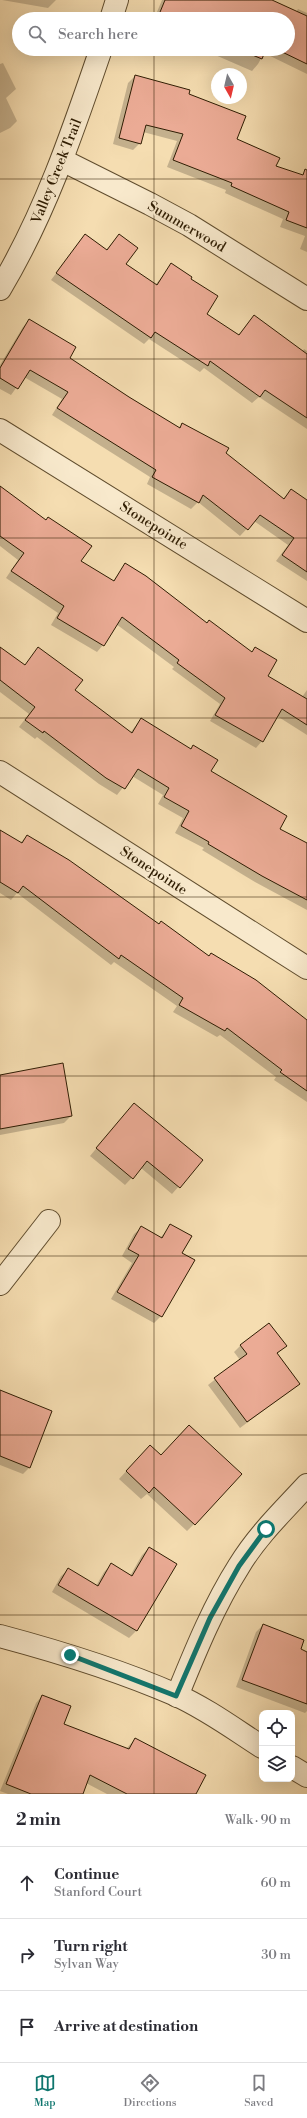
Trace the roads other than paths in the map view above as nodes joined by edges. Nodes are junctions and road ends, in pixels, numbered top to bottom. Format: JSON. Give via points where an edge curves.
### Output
{"nodes":[{"id":1,"x":117,"y":0,"type":"edge"},
{"id":2,"x":113,"y":12,"type":"edge"},
{"id":3,"x":99,"y":56,"type":"edge"},
{"id":4,"x":62,"y":160,"type":"junction"},
{"id":5,"x":0,"y":289,"type":"edge"},
{"id":6,"x":307,"y":299,"type":"edge"},
{"id":7,"x":0,"y":430,"type":"edge"},
{"id":8,"x":307,"y":621,"type":"edge"},
{"id":9,"x":0,"y":772,"type":"edge"},
{"id":10,"x":307,"y":968,"type":"edge"},
{"id":11,"x":49,"y":1221,"type":"dead end"},
{"id":12,"x":0,"y":1284,"type":"edge"},
{"id":13,"x":307,"y":1484,"type":"edge"},
{"id":14,"x":0,"y":1636,"type":"edge"},
{"id":15,"x":176,"y":1696,"type":"junction"},
{"id":16,"x":260,"y":1746,"type":"edge"},
{"id":17,"x":295,"y":1769,"type":"edge"},
{"id":18,"x":307,"y":1776,"type":"edge"}],
"edges":[{"from":1,"to":2,"type":"street"},
{"from":3,"to":4,"type":"street","name":"Valley Creek Trail"},
{"from":4,"to":5,"type":"street","name":"Valley Creek Trail","via":[[36,222]]},
{"from":4,"to":6,"type":"street","name":"Summerwood","via":[[189,225]]},
{"from":7,"to":8,"type":"street","name":"Stonepointe"},
{"from":9,"to":10,"type":"street","name":"Stonepointe"},
{"from":11,"to":12,"type":"street"},
{"from":13,"to":15,"type":"street","via":[[266,1529],[239,1566],[210,1618]]},
{"from":14,"to":15,"type":"street","via":[[70,1655]]},
{"from":15,"to":16,"type":"street","via":[[221,1720]]},
{"from":17,"to":18,"type":"street"}]}
